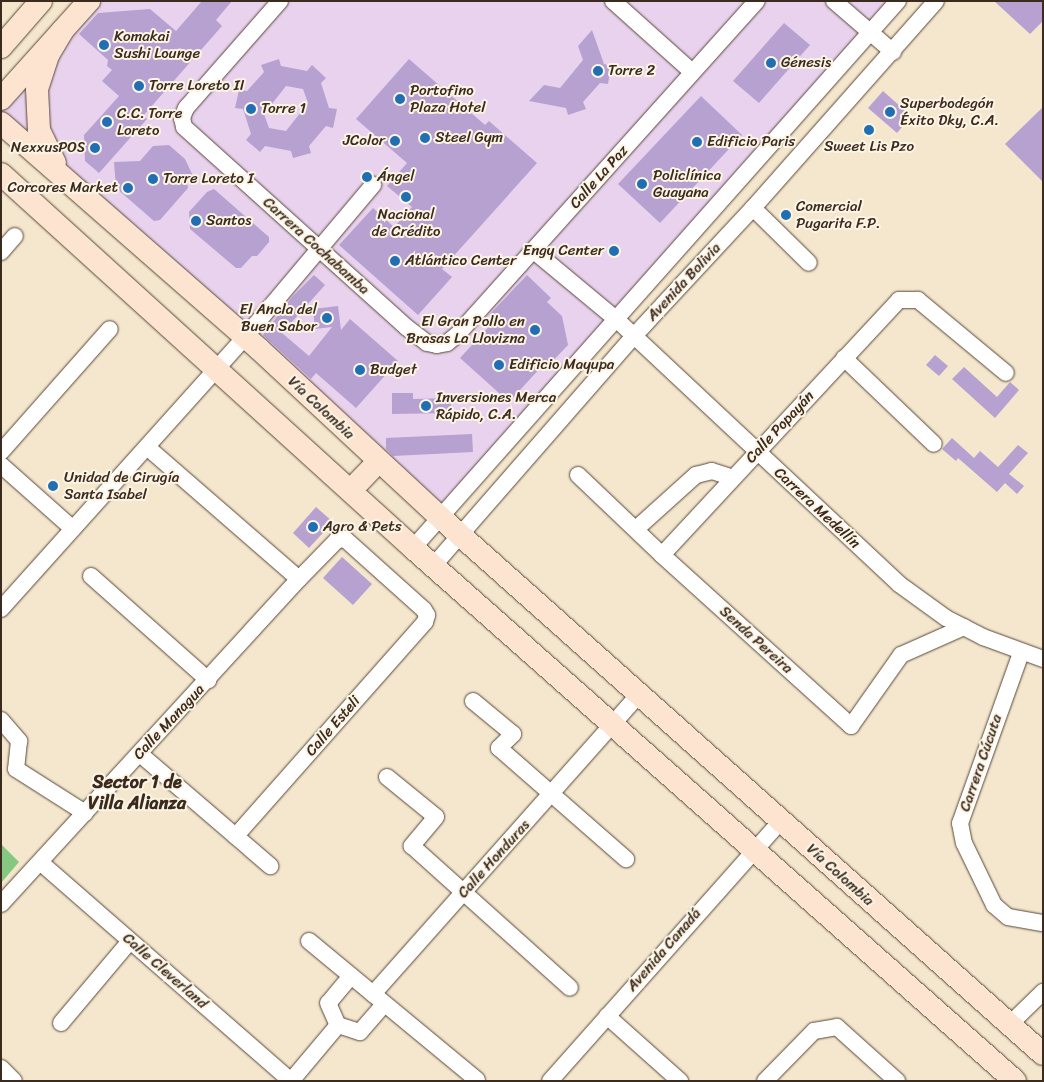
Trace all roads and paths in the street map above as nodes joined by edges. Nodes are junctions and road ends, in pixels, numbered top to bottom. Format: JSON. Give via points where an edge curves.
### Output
{"nodes":[{"id":1,"x":37,"y":1,"type":"edge"},
{"id":2,"x":41,"y":1,"type":"edge"},
{"id":3,"x":89,"y":1,"type":"edge"},
{"id":4,"x":280,"y":1,"type":"edge"},
{"id":5,"x":613,"y":1,"type":"edge"},
{"id":6,"x":757,"y":1,"type":"edge"},
{"id":7,"x":834,"y":1,"type":"edge"},
{"id":8,"x":898,"y":1,"type":"edge"},
{"id":9,"x":936,"y":1,"type":"edge"},
{"id":10,"x":1,"y":25,"type":"edge"},
{"id":11,"x":63,"y":30,"type":"junction"},
{"id":12,"x":869,"y":32,"type":"junction"},
{"id":13,"x":1,"y":46,"type":"edge"},
{"id":14,"x":893,"y":52,"type":"junction"},
{"id":15,"x":692,"y":72,"type":"junction"},
{"id":16,"x":1,"y":99,"type":"edge"},
{"id":17,"x":1,"y":123,"type":"edge"},
{"id":18,"x":60,"y":173,"type":"junction"},
{"id":19,"x":1,"y":174,"type":"edge"},
{"id":20,"x":373,"y":185,"type":"dead end"},
{"id":21,"x":1,"y":196,"type":"edge"},
{"id":22,"x":753,"y":208,"type":"junction"},
{"id":23,"x":48,"y":217,"type":"junction"},
{"id":24,"x":15,"y":236,"type":"dead end"},
{"id":25,"x":319,"y":248,"type":"junction"},
{"id":26,"x":534,"y":251,"type":"junction"},
{"id":27,"x":1,"y":252,"type":"edge"},
{"id":28,"x":808,"y":263,"type":"dead end"},
{"id":29,"x":616,"y":319,"type":"junction"},
{"id":30,"x":110,"y":329,"type":"dead end"},
{"id":31,"x":633,"y":337,"type":"junction"},
{"id":32,"x":245,"y":338,"type":"junction"},
{"id":33,"x":437,"y":345,"type":"joint"},
{"id":34,"x":844,"y":358,"type":"junction"},
{"id":35,"x":217,"y":370,"type":"junction"},
{"id":36,"x":1006,"y":373,"type":"dead end"},
{"id":37,"x":934,"y":444,"type":"dead end"},
{"id":38,"x":146,"y":447,"type":"junction"},
{"id":39,"x":757,"y":451,"type":"junction"},
{"id":40,"x":1,"y":452,"type":"edge"},
{"id":41,"x":379,"y":461,"type":"junction"},
{"id":42,"x":1,"y":465,"type":"edge"},
{"id":43,"x":578,"y":475,"type":"dead end"},
{"id":44,"x":733,"y":478,"type":"junction"},
{"id":45,"x":351,"y":490,"type":"junction"},
{"id":46,"x":440,"y":517,"type":"junction"},
{"id":47,"x":73,"y":529,"type":"junction"},
{"id":48,"x":636,"y":529,"type":"junction"},
{"id":49,"x":462,"y":534,"type":"junction"},
{"id":50,"x":413,"y":548,"type":"junction"},
{"id":51,"x":662,"y":555,"type":"junction"},
{"id":52,"x":434,"y":565,"type":"junction"},
{"id":53,"x":91,"y":576,"type":"dead end"},
{"id":54,"x":299,"y":580,"type":"junction"},
{"id":55,"x":1,"y":609,"type":"edge"},
{"id":56,"x":427,"y":615,"type":"joint"},
{"id":57,"x":964,"y":627,"type":"junction"},
{"id":58,"x":1021,"y":653,"type":"junction"},
{"id":59,"x":1043,"y":659,"type":"edge"},
{"id":60,"x":208,"y":680,"type":"junction"},
{"id":61,"x":640,"y":693,"type":"junction"},
{"id":62,"x":473,"y":701,"type":"dead end"},
{"id":63,"x":1,"y":720,"type":"edge"},
{"id":64,"x":614,"y":724,"type":"junction"},
{"id":65,"x":146,"y":759,"type":"junction"},
{"id":66,"x":387,"y":777,"type":"dead end"},
{"id":67,"x":551,"y":795,"type":"junction"},
{"id":68,"x":85,"y":813,"type":"junction"},
{"id":69,"x":780,"y":822,"type":"junction"},
{"id":70,"x":236,"y":836,"type":"junction"},
{"id":71,"x":755,"y":848,"type":"junction"},
{"id":72,"x":626,"y":859,"type":"dead end"},
{"id":73,"x":40,"y":862,"type":"junction"},
{"id":74,"x":270,"y":866,"type":"dead end"},
{"id":75,"x":464,"y":893,"type":"junction"},
{"id":76,"x":1,"y":904,"type":"edge"},
{"id":77,"x":1043,"y":923,"type":"edge"},
{"id":78,"x":130,"y":941,"type":"junction"},
{"id":79,"x":309,"y":941,"type":"dead end"},
{"id":80,"x":352,"y":976,"type":"junction"},
{"id":81,"x":570,"y":988,"type":"dead end"},
{"id":82,"x":1043,"y":992,"type":"edge"},
{"id":83,"x":378,"y":999,"type":"junction"},
{"id":84,"x":607,"y":1016,"type":"junction"},
{"id":85,"x":61,"y":1023,"type":"dead end"},
{"id":86,"x":338,"y":1025,"type":"junction"},
{"id":87,"x":1008,"y":1026,"type":"junction"},
{"id":88,"x":1043,"y":1054,"type":"edge"},
{"id":89,"x":1,"y":1068,"type":"edge"},
{"id":90,"x":477,"y":1080,"type":"edge"},
{"id":91,"x":14,"y":1081,"type":"edge"},
{"id":92,"x":291,"y":1081,"type":"edge"},
{"id":93,"x":550,"y":1081,"type":"edge"},
{"id":94,"x":680,"y":1081,"type":"edge"},
{"id":95,"x":765,"y":1081,"type":"edge"},
{"id":96,"x":897,"y":1081,"type":"edge"},
{"id":97,"x":1016,"y":1081,"type":"edge"}],
"edges":[{"from":1,"to":10,"type":"main road"},
{"from":2,"to":13,"type":"main road"},
{"from":3,"to":11,"type":"main road"},
{"from":4,"to":25,"type":"street","name":"Carrera Cochabamba","via":[[186,108],[182,118],[184,127]]},
{"from":5,"to":15,"type":"street"},
{"from":6,"to":15,"type":"street","name":"Calle La Paz"},
{"from":7,"to":12,"type":"street"},
{"from":8,"to":12,"type":"street","name":"Avenida Bolivia"},
{"from":9,"to":14,"type":"street","name":"Avenida Bolivia"},
{"from":11,"to":16,"type":"main road"},
{"from":11,"to":18,"type":"main road","via":[[48,55],[37,89],[39,130]]},
{"from":12,"to":14,"type":"street"},
{"from":12,"to":29,"type":"street","name":"Avenida Bolivia"},
{"from":14,"to":22,"type":"street","name":"Avenida Bolivia"},
{"from":15,"to":26,"type":"street","name":"Calle La Paz"},
{"from":17,"to":18,"type":"main road","name":"Vía Colombia"},
{"from":18,"to":32,"type":"main road","name":"Vía Colombia"},
{"from":19,"to":23,"type":"main road"},
{"from":20,"to":25,"type":"street"},
{"from":21,"to":23,"type":"main road"},
{"from":22,"to":28,"type":"street"},
{"from":22,"to":31,"type":"street","name":"Avenida Bolivia"},
{"from":23,"to":35,"type":"main road"},
{"from":24,"to":27,"type":"street"},
{"from":25,"to":32,"type":"street"},
{"from":25,"to":33,"type":"street","name":"Carrera Cochabamba","via":[[419,337]]},
{"from":26,"to":29,"type":"street","name":"Carrera Medellín"},
{"from":26,"to":33,"type":"street","name":"Calle La Paz","via":[[457,335],[447,344]]},
{"from":29,"to":31,"type":"street","name":"Carrera Medellín"},
{"from":29,"to":46,"type":"street","name":"Avenida Bolivia"},
{"from":30,"to":40,"type":"street"},
{"from":31,"to":39,"type":"street","name":"Carrera Medellín"},
{"from":31,"to":49,"type":"street","name":"Avenida Bolivia"},
{"from":32,"to":35,"type":"street"},
{"from":32,"to":41,"type":"main road","name":"Vía Colombia"},
{"from":34,"to":36,"type":"street","name":"Calle Popayán","via":[[899,300],[918,300]]},
{"from":34,"to":37,"type":"street"},
{"from":34,"to":39,"type":"street","name":"Calle Popayán"},
{"from":35,"to":38,"type":"street"},
{"from":35,"to":45,"type":"main road"},
{"from":38,"to":47,"type":"street"},
{"from":38,"to":54,"type":"street"},
{"from":39,"to":44,"type":"street","name":"Calle Popayán"},
{"from":39,"to":57,"type":"street","name":"Carrera Medellín","via":[[899,584]]},
{"from":41,"to":45,"type":"main road"},
{"from":41,"to":46,"type":"main road","name":"Vía Colombia"},
{"from":42,"to":47,"type":"street"},
{"from":43,"to":48,"type":"street","name":"Senda Pereira"},
{"from":44,"to":48,"type":"street","via":[[712,472],[696,475]]},
{"from":44,"to":51,"type":"street","name":"Calle Popayán"},
{"from":45,"to":50,"type":"main road"},
{"from":46,"to":49,"type":"main road","name":"Vía Colombia"},
{"from":46,"to":50,"type":"street","name":"Avenida Bolivia"},
{"from":47,"to":55,"type":"street"},
{"from":48,"to":51,"type":"street","name":"Senda Pereira"},
{"from":49,"to":52,"type":"street","name":"Avenida Bolivia"},
{"from":49,"to":61,"type":"main road","name":"Vía Colombia"},
{"from":50,"to":52,"type":"main road"},
{"from":51,"to":57,"type":"street","name":"Senda Pereira","via":[[851,726],[901,655]]},
{"from":52,"to":64,"type":"main road"},
{"from":53,"to":60,"type":"street"},
{"from":54,"to":56,"type":"street","name":"Calle Managua","via":[[337,540],[345,539]]},
{"from":54,"to":60,"type":"street","name":"Calle Managua"},
{"from":56,"to":70,"type":"street","name":"Calle Esteli","via":[[425,622]]},
{"from":57,"to":58,"type":"street","name":"Carrera Medellín"},
{"from":58,"to":59,"type":"street","name":"Carrera Medellín"},
{"from":58,"to":77,"type":"street","name":"Carrera Cúcuta","via":[[960,823],[964,843],[994,905],[1008,917]]},
{"from":60,"to":65,"type":"street","name":"Calle Managua"},
{"from":61,"to":64,"type":"street"},
{"from":61,"to":69,"type":"main road","name":"Vía Colombia"},
{"from":62,"to":67,"type":"street","via":[[513,734],[499,748]]},
{"from":63,"to":68,"type":"street","via":[[19,741],[16,768]]},
{"from":64,"to":67,"type":"street","name":"Calle Honduras"},
{"from":64,"to":71,"type":"main road"},
{"from":65,"to":68,"type":"street","name":"Calle Managua"},
{"from":65,"to":70,"type":"street"},
{"from":66,"to":75,"type":"street","via":[[436,817],[412,846]]},
{"from":67,"to":72,"type":"street"},
{"from":67,"to":75,"type":"street","name":"Calle Honduras"},
{"from":68,"to":73,"type":"street","name":"Calle Managua"},
{"from":69,"to":71,"type":"street","name":"Avenida Canadá"},
{"from":69,"to":87,"type":"main road","name":"Vía Colombia"},
{"from":70,"to":74,"type":"street"},
{"from":71,"to":84,"type":"street","name":"Avenida Canadá"},
{"from":71,"to":97,"type":"main road"},
{"from":73,"to":76,"type":"street","name":"Calle Managua"},
{"from":73,"to":78,"type":"street","name":"Calle Cleverland"},
{"from":75,"to":81,"type":"street"},
{"from":75,"to":83,"type":"street","name":"Calle Honduras"},
{"from":78,"to":85,"type":"street"},
{"from":78,"to":92,"type":"street","name":"Calle Cleverland"},
{"from":79,"to":80,"type":"street"},
{"from":80,"to":83,"type":"street"},
{"from":80,"to":86,"type":"street","via":[[328,1002]]},
{"from":82,"to":87,"type":"street"},
{"from":83,"to":86,"type":"street","name":"Calle Honduras","via":[[360,1032]]},
{"from":83,"to":90,"type":"street"},
{"from":84,"to":93,"type":"street","name":"Avenida Canadá"},
{"from":84,"to":94,"type":"street"},
{"from":86,"to":92,"type":"street"},
{"from":87,"to":88,"type":"main road","name":"Vía Colombia"},
{"from":89,"to":91,"type":"street"},
{"from":95,"to":96,"type":"street","via":[[814,1031],[837,1027]]}]}
